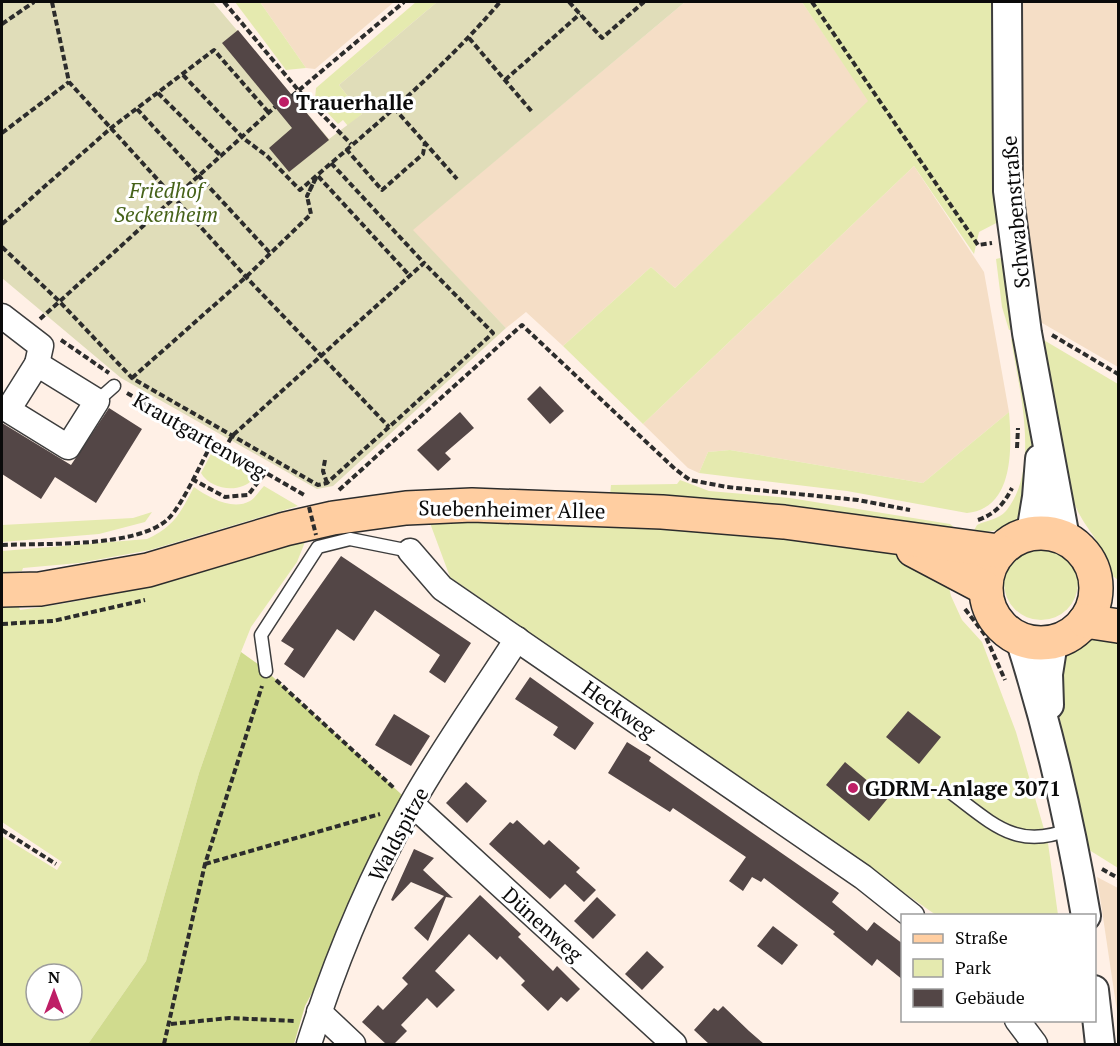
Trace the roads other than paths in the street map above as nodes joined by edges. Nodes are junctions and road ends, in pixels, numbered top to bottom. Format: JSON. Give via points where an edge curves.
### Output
{"nodes":[{"id":1,"x":1007,"y":2,"type":"edge"},
{"id":2,"x":2,"y":316,"type":"edge"},
{"id":3,"x":37,"y":364,"type":"junction"},
{"id":4,"x":1029,"y":419,"type":"junction"},
{"id":5,"x":1031,"y":533,"type":"junction"},
{"id":6,"x":888,"y":537,"type":"junction"},
{"id":7,"x":1065,"y":538,"type":"junction"},
{"id":8,"x":410,"y":551,"type":"joint"},
{"id":9,"x":999,"y":551,"type":"junction"},
{"id":10,"x":972,"y":580,"type":"junction"},
{"id":11,"x":2,"y":590,"type":"edge"},
{"id":12,"x":1108,"y":594,"type":"edge"},
{"id":13,"x":1085,"y":621,"type":"junction"},
{"id":14,"x":1119,"y":626,"type":"edge"},
{"id":15,"x":518,"y":639,"type":"junction"},
{"id":16,"x":1020,"y":639,"type":"junction"},
{"id":17,"x":1053,"y":642,"type":"junction"},
{"id":18,"x":266,"y":671,"type":"road end"},
{"id":19,"x":1049,"y":737,"type":"junction"},
{"id":20,"x":951,"y":792,"type":"dead end"},
{"id":21,"x":412,"y":804,"type":"junction"},
{"id":22,"x":1071,"y":829,"type":"junction"},
{"id":23,"x":911,"y":914,"type":"edge"},
{"id":24,"x":1086,"y":914,"type":"edge"},
{"id":25,"x":1096,"y":1001,"type":"edge"},
{"id":26,"x":319,"y":1012,"type":"junction"},
{"id":27,"x":1018,"y":1022,"type":"edge"},
{"id":28,"x":309,"y":1044,"type":"edge"},
{"id":29,"x":353,"y":1044,"type":"edge"},
{"id":30,"x":674,"y":1044,"type":"edge"},
{"id":31,"x":1035,"y":1044,"type":"edge"},
{"id":32,"x":1100,"y":1044,"type":"edge"}],
"edges":[{"from":1,"to":4,"type":"street","name":"Schwabenstraße","via":[[1008,191],[1028,333]]},
{"from":2,"to":3,"type":"street","via":[[41,346]]},
{"from":3,"to":3,"type":"street","via":[[105,393],[68,447],[8,410]]},
{"from":4,"to":5,"type":"street","name":"Schwabenstraße","via":[[1037,497]]},
{"from":4,"to":7,"type":"street","name":"Schwabenstraße"},
{"from":5,"to":7,"type":"main road"},
{"from":5,"to":9,"type":"main road","via":[[1013,539]]},
{"from":6,"to":9,"type":"main road","name":"Suebenheimer Allee"},
{"from":6,"to":10,"type":"main road","name":"Suebenheimer Allee"},
{"from":6,"to":11,"type":"main road","name":"Suebenheimer Allee","via":[[784,522],[662,512],[472,505],[406,508],[285,528],[148,570],[96,581]]},
{"from":7,"to":12,"type":"main road","via":[[1082,550]]},
{"from":8,"to":15,"type":"street","name":"Heckweg","via":[[442,588]]},
{"from":8,"to":18,"type":"lane","name":"Heckweg","via":[[350,539],[317,541],[261,635]]},
{"from":9,"to":10,"type":"main road","via":[[989,568]]},
{"from":10,"to":16,"type":"main road","via":[[1002,627]]},
{"from":12,"to":13,"type":"main road","via":[[1094,605]]},
{"from":13,"to":14,"type":"main road"},
{"from":13,"to":17,"type":"main road","via":[[1071,634]]},
{"from":15,"to":21,"type":"street","name":"Waldspitze"},
{"from":15,"to":23,"type":"street","name":"Heckweg"},
{"from":16,"to":17,"type":"main road"},
{"from":16,"to":19,"type":"street"},
{"from":17,"to":19,"type":"street","via":[[1048,674]]},
{"from":19,"to":22,"type":"street"},
{"from":20,"to":22,"type":"lane","via":[[1010,834],[1032,838]]},
{"from":21,"to":26,"type":"street","name":"Waldspitze","via":[[370,885]]},
{"from":21,"to":30,"type":"street","name":"Dünenweg"},
{"from":22,"to":24,"type":"street"},
{"from":25,"to":32,"type":"street"},
{"from":26,"to":28,"type":"street","name":"Waldspitze"},
{"from":26,"to":29,"type":"street"},
{"from":27,"to":31,"type":"street"}]}
